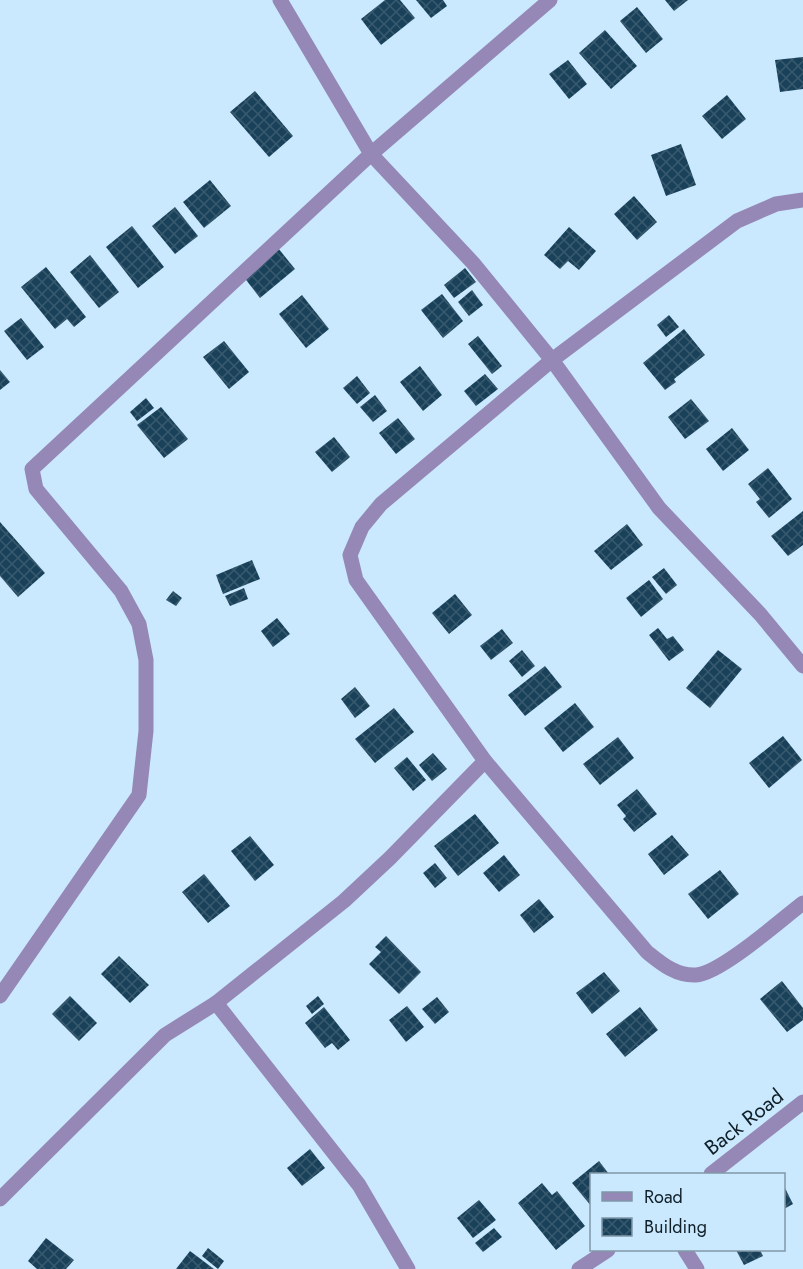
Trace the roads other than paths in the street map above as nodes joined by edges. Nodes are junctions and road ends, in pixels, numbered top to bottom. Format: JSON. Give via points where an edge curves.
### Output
{"nodes":[{"id":1,"x":280,"y":0,"type":"edge"},
{"id":2,"x":550,"y":0,"type":"edge"},
{"id":3,"x":371,"y":154,"type":"junction"},
{"id":4,"x":803,"y":200,"type":"edge"},
{"id":5,"x":552,"y":360,"type":"junction"},
{"id":6,"x":803,"y":666,"type":"edge"},
{"id":7,"x":485,"y":760,"type":"junction"},
{"id":8,"x":803,"y":903,"type":"edge"},
{"id":9,"x":0,"y":996,"type":"edge"},
{"id":10,"x":216,"y":1003,"type":"junction"},
{"id":11,"x":803,"y":1102,"type":"edge"},
{"id":12,"x":712,"y":1173,"type":"edge"},
{"id":13,"x":0,"y":1199,"type":"edge"},
{"id":14,"x":606,"y":1251,"type":"edge"},
{"id":15,"x":686,"y":1251,"type":"edge"},
{"id":16,"x":408,"y":1269,"type":"edge"},
{"id":17,"x":579,"y":1269,"type":"edge"},
{"id":18,"x":697,"y":1269,"type":"edge"}],
"edges":[{"from":1,"to":3,"type":"street"},
{"from":2,"to":3,"type":"street"},
{"from":3,"to":5,"type":"street","via":[[473,263]]},
{"from":3,"to":9,"type":"street","via":[[32,470],[36,489],[121,591],[139,624],[146,660],[146,731],[139,795]]},
{"from":4,"to":5,"type":"street","via":[[776,204],[737,221]]},
{"from":5,"to":6,"type":"street","via":[[659,508],[760,614]]},
{"from":5,"to":7,"type":"street","via":[[381,504],[362,528],[350,555],[356,580]]},
{"from":7,"to":8,"type":"street","via":[[647,952],[669,970],[697,975],[719,966]]},
{"from":7,"to":10,"type":"street","via":[[344,901]]},
{"from":10,"to":13,"type":"street","via":[[165,1035]]},
{"from":10,"to":16,"type":"street","via":[[359,1185]]},
{"from":11,"to":12,"type":"street","name":"Back Road"},
{"from":14,"to":17,"type":"street"},
{"from":15,"to":18,"type":"street"}]}
